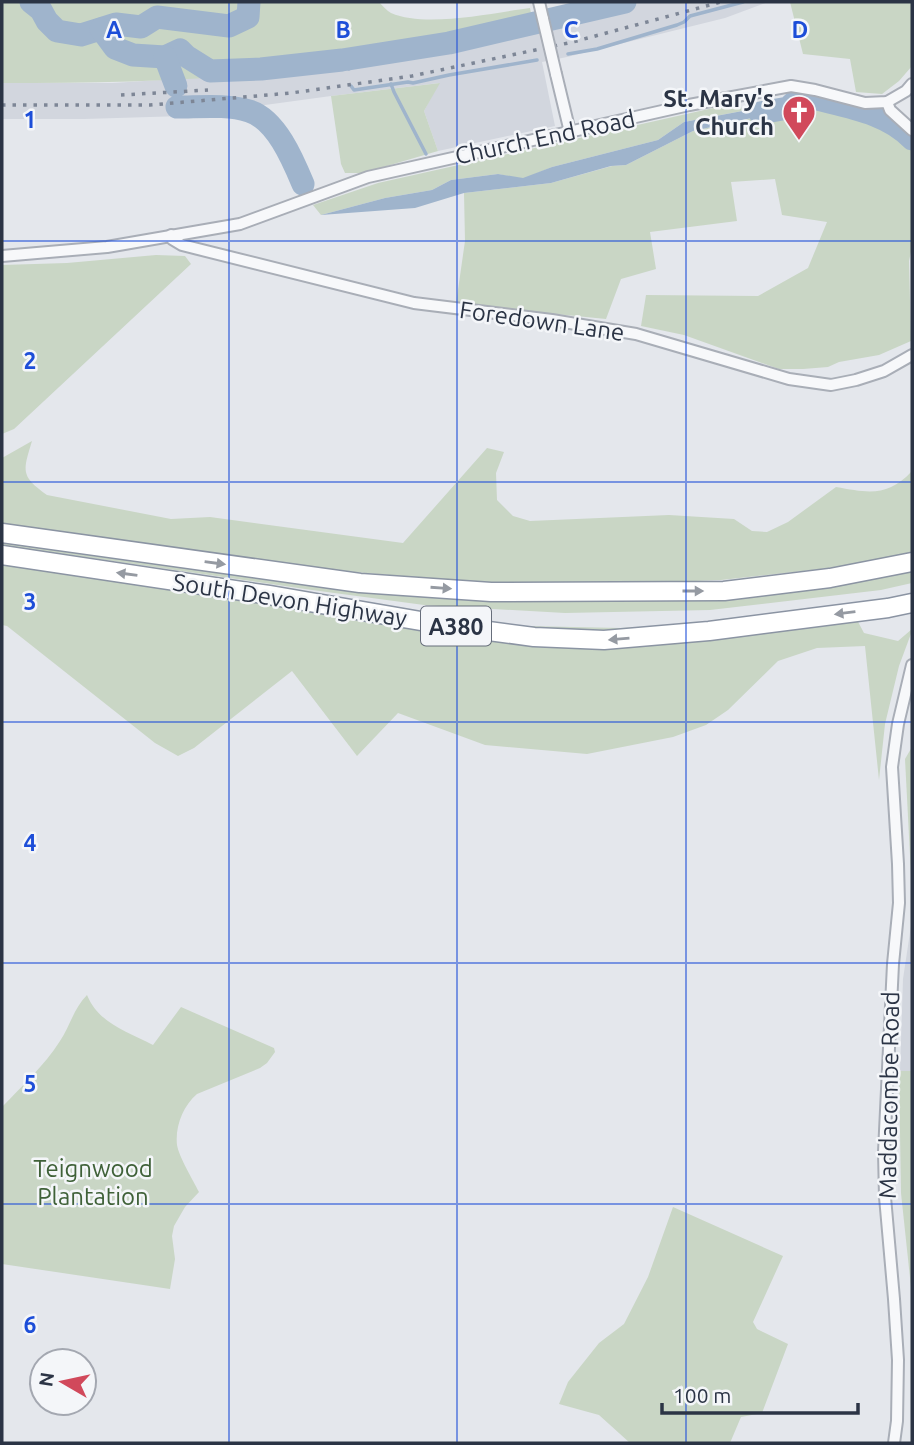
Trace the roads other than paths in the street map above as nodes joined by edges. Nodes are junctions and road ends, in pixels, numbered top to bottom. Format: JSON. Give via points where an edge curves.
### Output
{"nodes":[{"id":1,"x":539,"y":2,"type":"edge"},
{"id":2,"x":912,"y":84,"type":"edge"},
{"id":3,"x":887,"y":102,"type":"junction"},
{"id":4,"x":912,"y":130,"type":"edge"},
{"id":5,"x":570,"y":132,"type":"junction"},
{"id":6,"x":171,"y":235,"type":"junction"},
{"id":7,"x":2,"y":256,"type":"edge"},
{"id":8,"x":912,"y":355,"type":"edge"},
{"id":9,"x":2,"y":533,"type":"edge"},
{"id":10,"x":2,"y":555,"type":"edge"},
{"id":11,"x":912,"y":562,"type":"edge"},
{"id":12,"x":912,"y":603,"type":"edge"},
{"id":13,"x":912,"y":665,"type":"edge"},
{"id":14,"x":894,"y":1443,"type":"edge"}],
"edges":[{"from":1,"to":5,"type":"street","bridge":true},
{"from":2,"to":3,"type":"street"},
{"from":3,"to":4,"type":"street"},
{"from":3,"to":5,"type":"street","name":"Church End Road","via":[[865,103],[791,86]]},
{"from":5,"to":6,"type":"street","name":"Church End Road","via":[[368,177],[240,224]]},
{"from":6,"to":7,"type":"street","name":"Church End Road","via":[[107,247]]},
{"from":6,"to":8,"type":"street","name":"Foredown Lane","via":[[191,248],[414,303],[636,334],[789,379],[843,383]]},
{"from":9,"to":11,"type":"highway","name":"South Devon Highway","number":"A380","one_way":true,"via":[[360,583],[491,592],[724,591]]},
{"from":12,"to":10,"type":"highway","name":"South Devon Highway","number":"A380","one_way":true,"via":[[709,631],[604,640],[534,637]]},
{"from":13,"to":14,"type":"street","name":"Maddacombe Road","via":[[892,767],[899,904],[884,1152],[898,1360]]}]}
